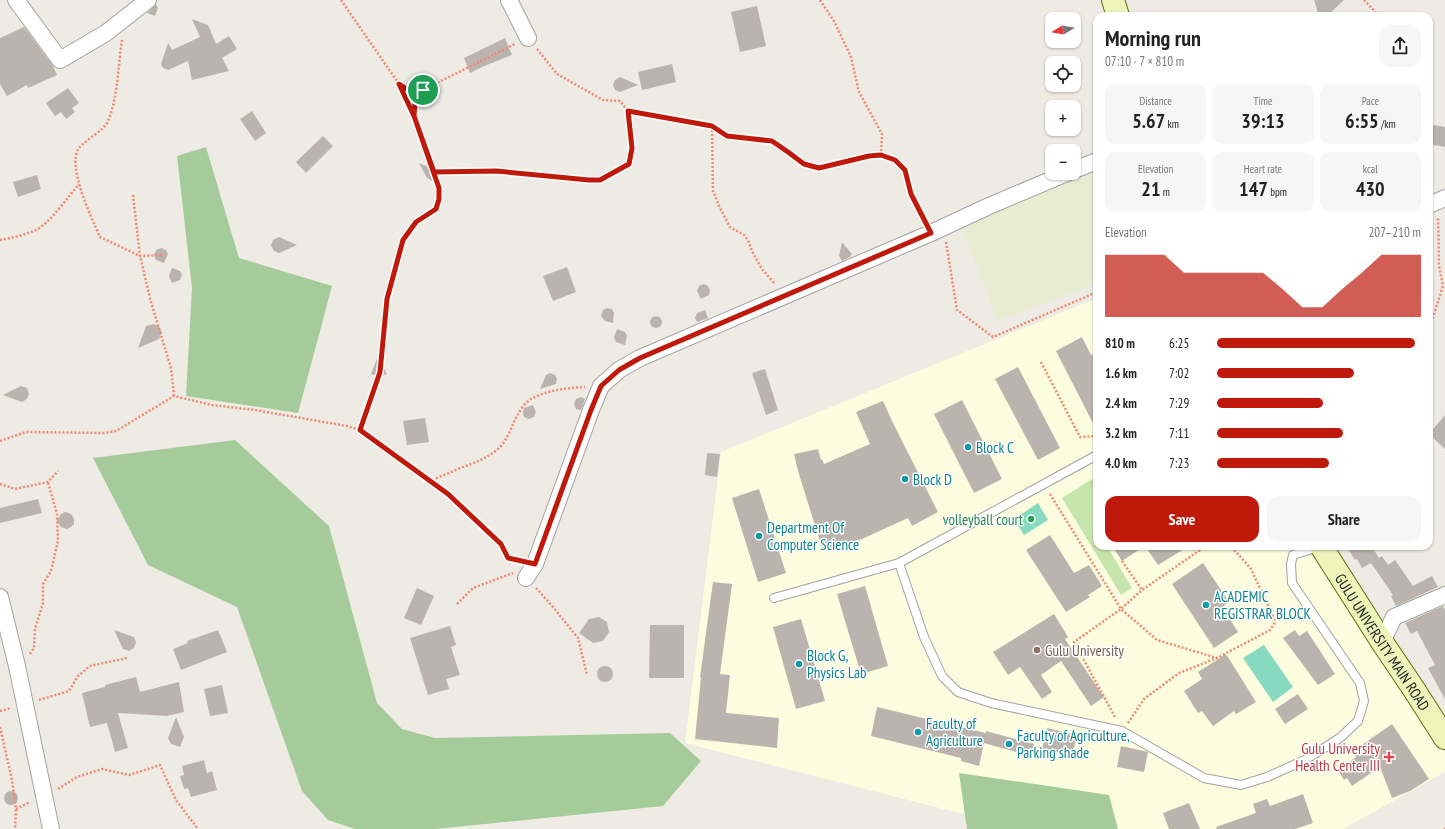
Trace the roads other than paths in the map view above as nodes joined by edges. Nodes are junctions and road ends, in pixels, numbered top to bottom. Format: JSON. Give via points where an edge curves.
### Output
{"nodes":[{"id":1,"x":16,"y":0,"type":"edge"},
{"id":2,"x":148,"y":0,"type":"edge"},
{"id":3,"x":510,"y":0,"type":"edge"},
{"id":4,"x":1114,"y":0,"type":"edge"},
{"id":5,"x":1117,"y":12,"type":"edge"},
{"id":6,"x":528,"y":38,"type":"road end"},
{"id":7,"x":1093,"y":163,"type":"edge"},
{"id":8,"x":1081,"y":167,"type":"edge"},
{"id":9,"x":1051,"y":180,"type":"edge"},
{"id":10,"x":1093,"y":457,"type":"edge"},
{"id":11,"x":1309,"y":550,"type":"edge"},
{"id":12,"x":1324,"y":550,"type":"edge"},
{"id":13,"x":899,"y":564,"type":"junction"},
{"id":14,"x":526,"y":578,"type":"road end"},
{"id":15,"x":1445,"y":595,"type":"edge"},
{"id":16,"x":0,"y":597,"type":"edge"},
{"id":17,"x":774,"y":598,"type":"dead end"},
{"id":18,"x":1382,"y":642,"type":"junction"},
{"id":19,"x":1445,"y":738,"type":"edge"},
{"id":20,"x":51,"y":829,"type":"edge"}],
"edges":[{"from":1,"to":2,"type":"street","via":[[60,60],[106,33]]},
{"from":3,"to":6,"type":"street"},
{"from":4,"to":5,"type":"street"},
{"from":7,"to":8,"type":"street"},
{"from":9,"to":14,"type":"street","via":[[640,358],[619,370],[601,386],[535,564]]},
{"from":10,"to":13,"type":"lane"},
{"from":11,"to":13,"type":"lane","via":[[1293,555],[1292,583],[1360,683],[1364,701],[1358,721],[1341,737],[1307,759],[1241,785],[1204,778],[1122,731],[990,703],[958,692],[942,676],[924,637]]},
{"from":12,"to":18,"type":"street","name":"GULU UNIVERSITY MAIN ROAD"},
{"from":13,"to":17,"type":"lane"},
{"from":15,"to":18,"type":"street","via":[[1394,617]]},
{"from":16,"to":20,"type":"street","via":[[18,666]]},
{"from":18,"to":19,"type":"street","name":"GULU UNIVERSITY MAIN ROAD"}]}
